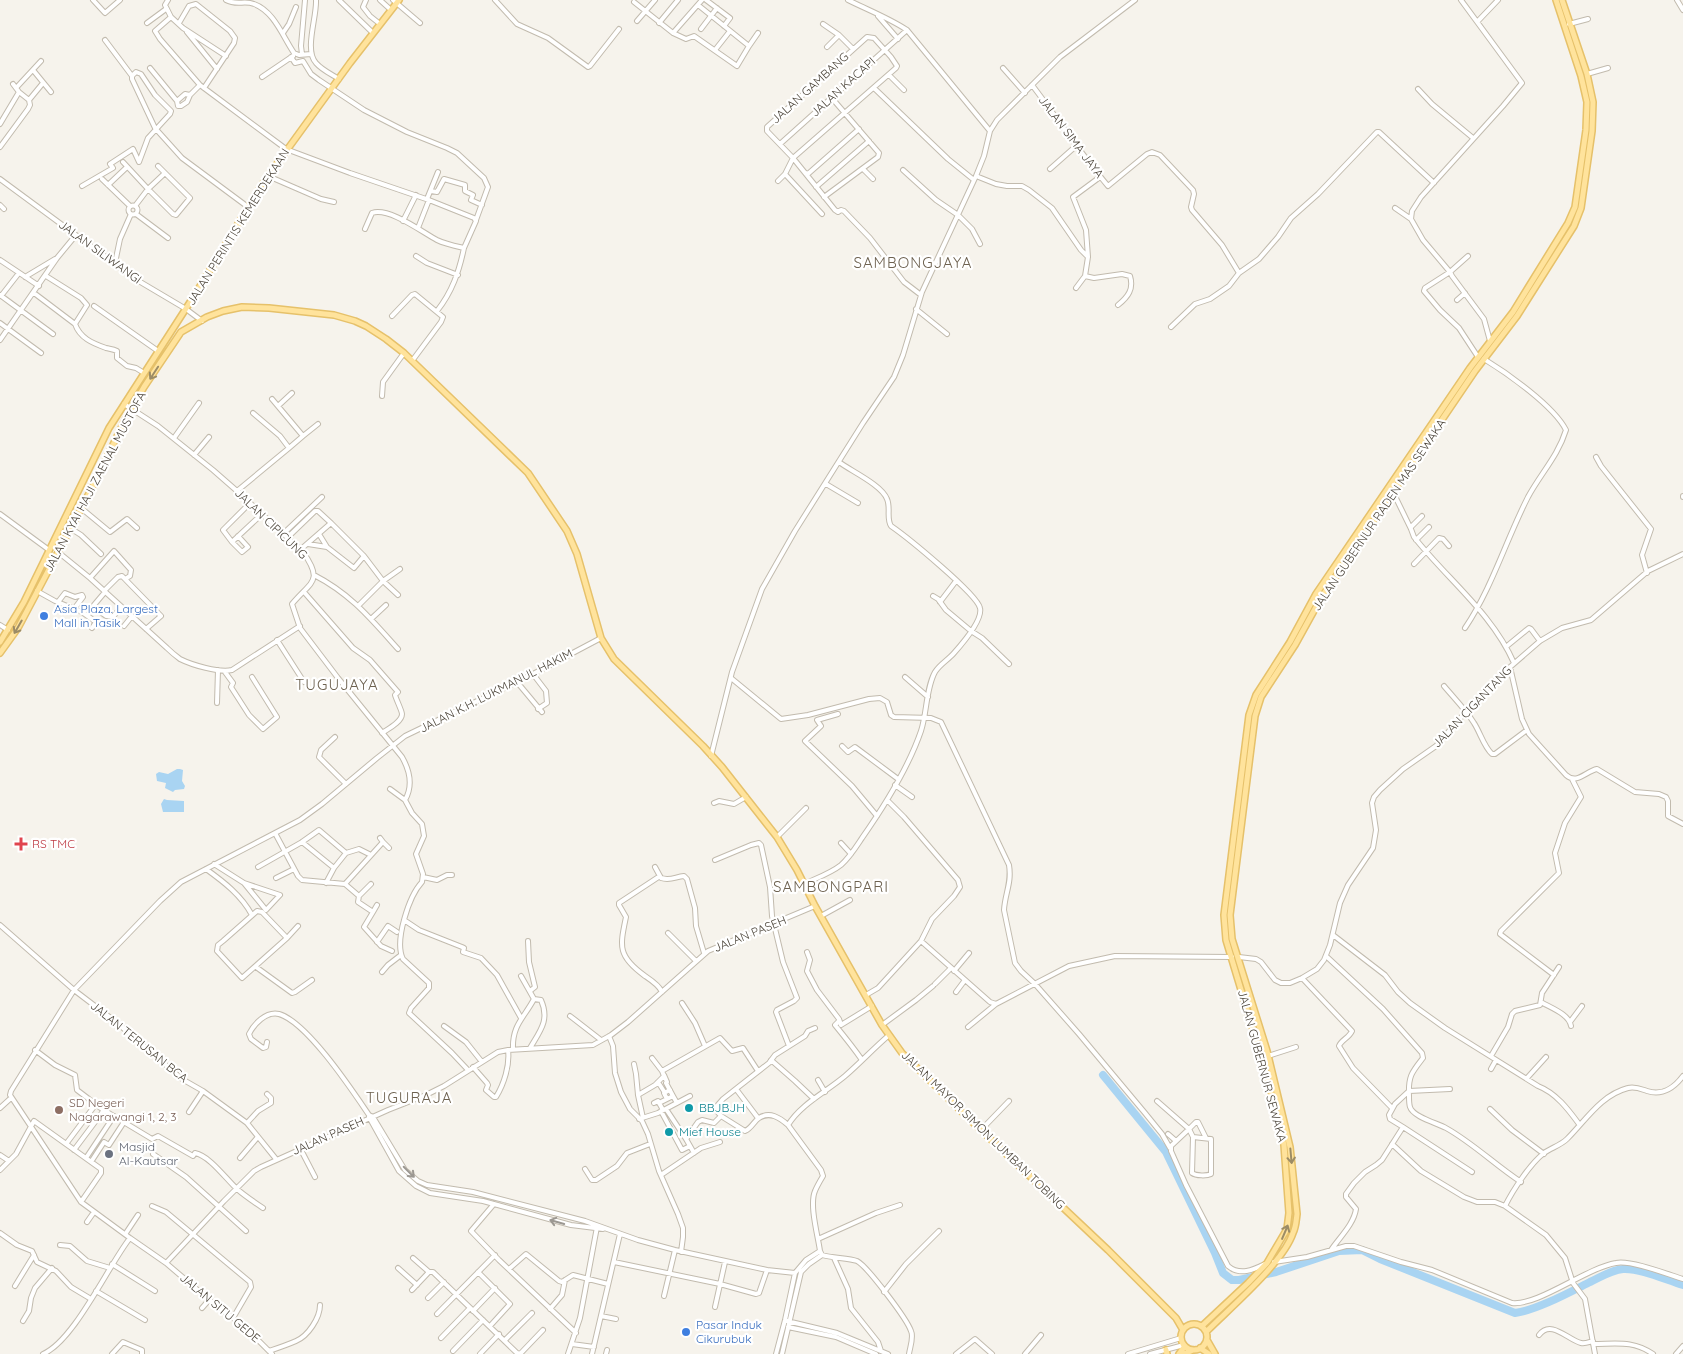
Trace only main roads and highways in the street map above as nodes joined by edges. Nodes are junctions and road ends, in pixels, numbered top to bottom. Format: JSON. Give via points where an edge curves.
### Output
{"nodes":[{"id":1,"x":1556,"y":0,"type":"edge"},
{"id":2,"x":1562,"y":0,"type":"edge"},
{"id":3,"x":396,"y":1,"type":"edge"},
{"id":4,"x":1567,"y":24,"type":"junction"},
{"id":5,"x":1560,"y":242,"type":"junction"},
{"id":6,"x":202,"y":321,"type":"joint"},
{"id":7,"x":173,"y":327,"type":"junction"},
{"id":8,"x":181,"y":332,"type":"junction"},
{"id":9,"x":1481,"y":358,"type":"junction"},
{"id":10,"x":1452,"y":399,"type":"junction"},
{"id":11,"x":84,"y":479,"type":"junction"},
{"id":12,"x":94,"y":484,"type":"junction"},
{"id":13,"x":1378,"y":510,"type":"junction"},
{"id":14,"x":28,"y":593,"type":"junction"},
{"id":15,"x":34,"y":598,"type":"junction"},
{"id":16,"x":0,"y":642,"type":"edge"},
{"id":17,"x":0,"y":653,"type":"edge"},
{"id":18,"x":1233,"y":871,"type":"junction"},
{"id":19,"x":1232,"y":957,"type":"joint"},
{"id":20,"x":1256,"y":1036,"type":"junction"},
{"id":21,"x":1262,"y":1036,"type":"junction"},
{"id":22,"x":1268,"y":1265,"type":"junction"},
{"id":23,"x":1259,"y":1276,"type":"junction"},
{"id":24,"x":1244,"y":1291,"type":"junction"},
{"id":25,"x":1176,"y":1318,"type":"junction"},
{"id":26,"x":1191,"y":1324,"type":"junction"},
{"id":27,"x":1202,"y":1326,"type":"junction"},
{"id":28,"x":1183,"y":1330,"type":"junction"},
{"id":29,"x":1207,"y":1332,"type":"junction"},
{"id":30,"x":1207,"y":1340,"type":"junction"},
{"id":31,"x":1184,"y":1345,"type":"junction"},
{"id":32,"x":1200,"y":1348,"type":"junction"},
{"id":33,"x":1193,"y":1350,"type":"junction"},
{"id":34,"x":1179,"y":1354,"type":"edge"},
{"id":35,"x":1184,"y":1354,"type":"edge"},
{"id":36,"x":1209,"y":1354,"type":"edge"},
{"id":37,"x":1215,"y":1354,"type":"edge"}],
"edges":[{"from":1,"to":4,"type":"main road","name":"JALAN GUBERNUR RADEN MAS SEWAKA"},
{"from":2,"to":4,"type":"main road","name":"JALAN GUBERNUR RADEN MAS SEWAKA"},
{"from":3,"to":7,"type":"main road","name":"JALAN PERINTIS KEMERDEKAAN","via":[[286,149]]},
{"from":4,"to":5,"type":"main road","name":"JALAN GUBERNUR RADEN MAS SEWAKA","via":[[1587,102],[1575,206]]},
{"from":4,"to":5,"type":"main road","name":"JALAN GUBERNUR RADEN MAS SEWAKA","via":[[1587,74],[1593,102],[1581,208],[1574,226]]},
{"from":5,"to":9,"type":"main road","name":"JALAN GUBERNUR RADEN MAS SEWAKA"},
{"from":5,"to":9,"type":"main road","name":"JALAN GUBERNUR RADEN MAS SEWAKA","via":[[1518,316]]},
{"from":6,"to":8,"type":"main road","name":"JALAN KYAI HAJI ZAENAL MUSTOFA"},
{"from":6,"to":25,"type":"main road","name":"JALAN MAYOR SIMON LUMBAN TOBING","via":[[223,311],[242,307],[334,315],[366,326],[404,353],[528,473],[562,524],[577,554],[601,638],[614,659],[726,771],[777,837],[888,1036]]},
{"from":7,"to":8,"type":"main road"},
{"from":7,"to":11,"type":"main road","name":"JALAN KYAI HAJI ZAENAL MUSTOFA","via":[[109,428]]},
{"from":8,"to":12,"type":"main road","name":"JALAN KYAI HAJI ZAENAL MUSTOFA","one_way":true,"via":[[118,434]]},
{"from":9,"to":10,"type":"main road","name":"JALAN GUBERNUR RADEN MAS SEWAKA"},
{"from":10,"to":13,"type":"main road","name":"JALAN GUBERNUR RADEN MAS SEWAKA"},
{"from":10,"to":13,"type":"main road","name":"JALAN GUBERNUR RADEN MAS SEWAKA"},
{"from":11,"to":12,"type":"main road"},
{"from":11,"to":14,"type":"main road","name":"JALAN KYAI HAJI ZAENAL MUSTOFA"},
{"from":12,"to":15,"type":"main road","name":"JALAN KYAI HAJI ZAENAL MUSTOFA"},
{"from":13,"to":18,"type":"main road","name":"JALAN GUBERNUR RADEN MAS SEWAKA","via":[[1261,698],[1255,716]]},
{"from":14,"to":15,"type":"main road"},
{"from":14,"to":16,"type":"main road","name":"JALAN KYAI HAJI ZAENAL MUSTOFA"},
{"from":15,"to":17,"type":"main road","name":"JALAN KYAI HAJI ZAENAL MUSTOFA","one_way":true},
{"from":18,"to":19,"type":"main road","name":"JALAN GUBERNUR RADEN MAS SEWAKA","via":[[1224,915],[1226,940]]},
{"from":18,"to":21,"type":"main road","name":"JALAN GUBERNUR RADEN MAS SEWAKA","via":[[1232,938]]},
{"from":19,"to":20,"type":"main road","name":"JALAN GUBERNUR SEWAKA"},
{"from":20,"to":21,"type":"main road"},
{"from":22,"to":20,"type":"main road","name":"JALAN GUBERNUR SEWAKA","one_way":true,"via":[[1287,1229],[1289,1213],[1284,1145]]},
{"from":21,"to":22,"type":"main road","name":"JALAN GUBERNUR RADEN MAS SEWAKA","one_way":true,"via":[[1290,1147],[1297,1214],[1293,1234],[1274,1262]]},
{"from":22,"to":23,"type":"main road","name":"JALAN GUBERNUR RADEN MAS SEWAKA"},
{"from":23,"to":24,"type":"main road"},
{"from":23,"to":24,"type":"main road","via":[[1248,1283]]},
{"from":24,"to":27,"type":"main road"},
{"from":24,"to":29,"type":"main road"},
{"from":25,"to":26,"type":"main road","name":"JALAN MAYOR SIMON LUMBAN TOBING"},
{"from":25,"to":28,"type":"main road","name":"JALAN MAYOR SIMON LUMBAN TOBING"},
{"from":26,"to":27,"type":"main road"},
{"from":26,"to":28,"type":"main road"},
{"from":27,"to":29,"type":"main road"},
{"from":28,"to":31,"type":"main road","via":[[1181,1338]]},
{"from":29,"to":30,"type":"main road"},
{"from":30,"to":32,"type":"main road"},
{"from":30,"to":37,"type":"main road"},
{"from":31,"to":33,"type":"main road"},
{"from":31,"to":34,"type":"main road"},
{"from":32,"to":33,"type":"main road"},
{"from":32,"to":36,"type":"main road"},
{"from":33,"to":35,"type":"main road"}]}
